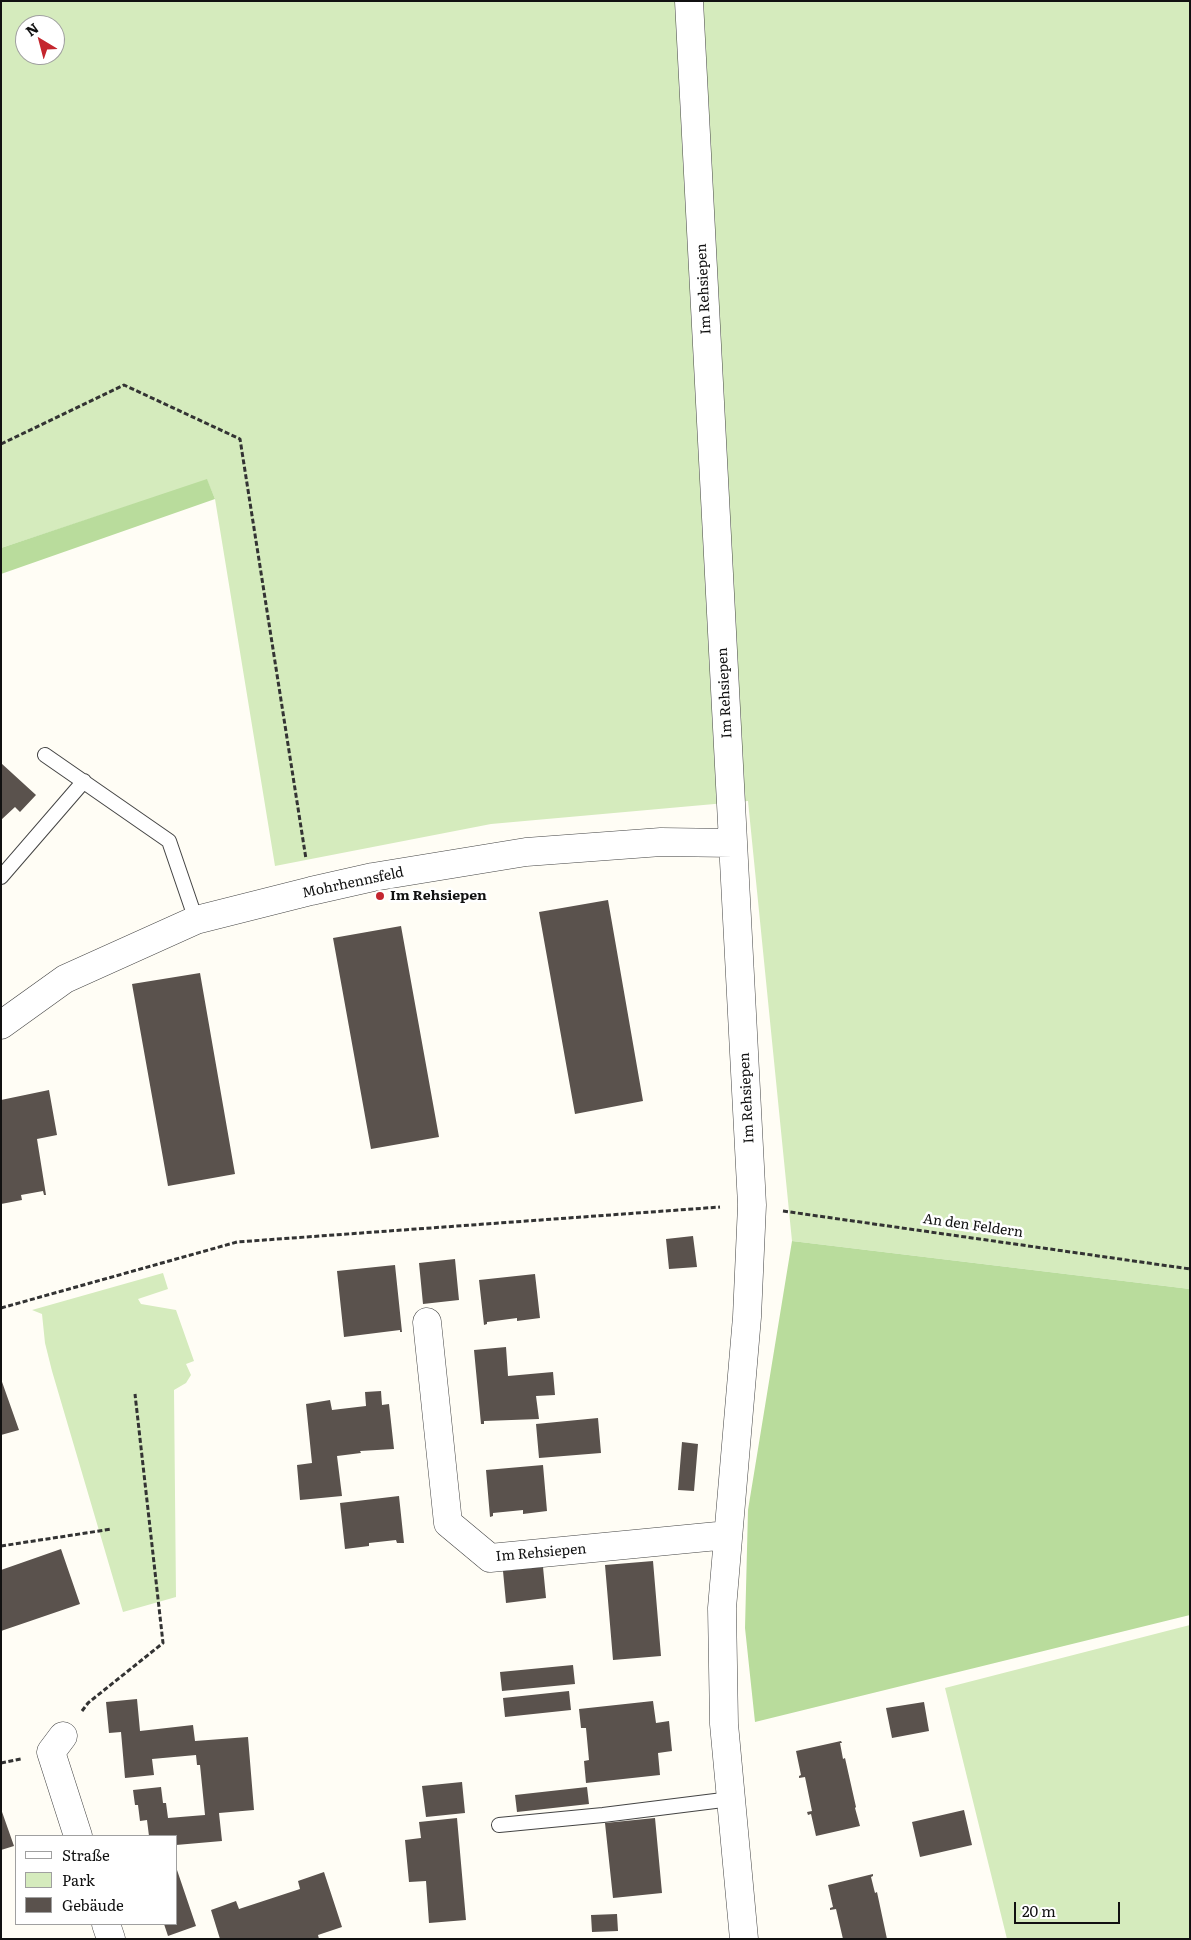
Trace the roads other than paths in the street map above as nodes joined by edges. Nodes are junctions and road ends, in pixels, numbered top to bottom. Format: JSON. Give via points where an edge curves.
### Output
{"nodes":[{"id":1,"x":689,"y":1,"type":"edge"},
{"id":2,"x":46,"y":755,"type":"dead end"},
{"id":3,"x":84,"y":781,"type":"junction"},
{"id":4,"x":733,"y":843,"type":"junction"},
{"id":5,"x":1,"y":877,"type":"edge"},
{"id":6,"x":196,"y":920,"type":"junction"},
{"id":7,"x":1,"y":1025,"type":"edge"},
{"id":8,"x":427,"y":1322,"type":"dead end"},
{"id":9,"x":728,"y":1535,"type":"junction"},
{"id":10,"x":63,"y":1736,"type":"road end"},
{"id":11,"x":731,"y":1799,"type":"junction"},
{"id":12,"x":499,"y":1825,"type":"dead end"},
{"id":13,"x":78,"y":1835,"type":"edge"},
{"id":14,"x":106,"y":1925,"type":"edge"},
{"id":15,"x":111,"y":1939,"type":"edge"},
{"id":16,"x":744,"y":1939,"type":"edge"}],
"edges":[{"from":1,"to":4,"type":"street","name":"Im Rehsiepen"},
{"from":2,"to":3,"type":"lane"},
{"from":3,"to":5,"type":"lane"},
{"from":3,"to":6,"type":"lane","via":[[169,841]]},
{"from":4,"to":6,"type":"street","name":"Mohrhennsfeld","via":[[661,842],[526,852],[373,877]]},
{"from":4,"to":9,"type":"street","name":"Im Rehsiepen","via":[[752,1204],[747,1316]]},
{"from":6,"to":7,"type":"street","name":"Mohrhennsfeld","via":[[65,979]]},
{"from":8,"to":9,"type":"street","name":"Im Rehsiepen","via":[[448,1523],[490,1558]]},
{"from":9,"to":11,"type":"street","name":"Im Rehsiepen","via":[[722,1608],[724,1724]]},
{"from":10,"to":13,"type":"street","via":[[51,1752]]},
{"from":11,"to":12,"type":"lane"},
{"from":11,"to":16,"type":"street","name":"Im Rehsiepen"},
{"from":14,"to":15,"type":"street"}]}
